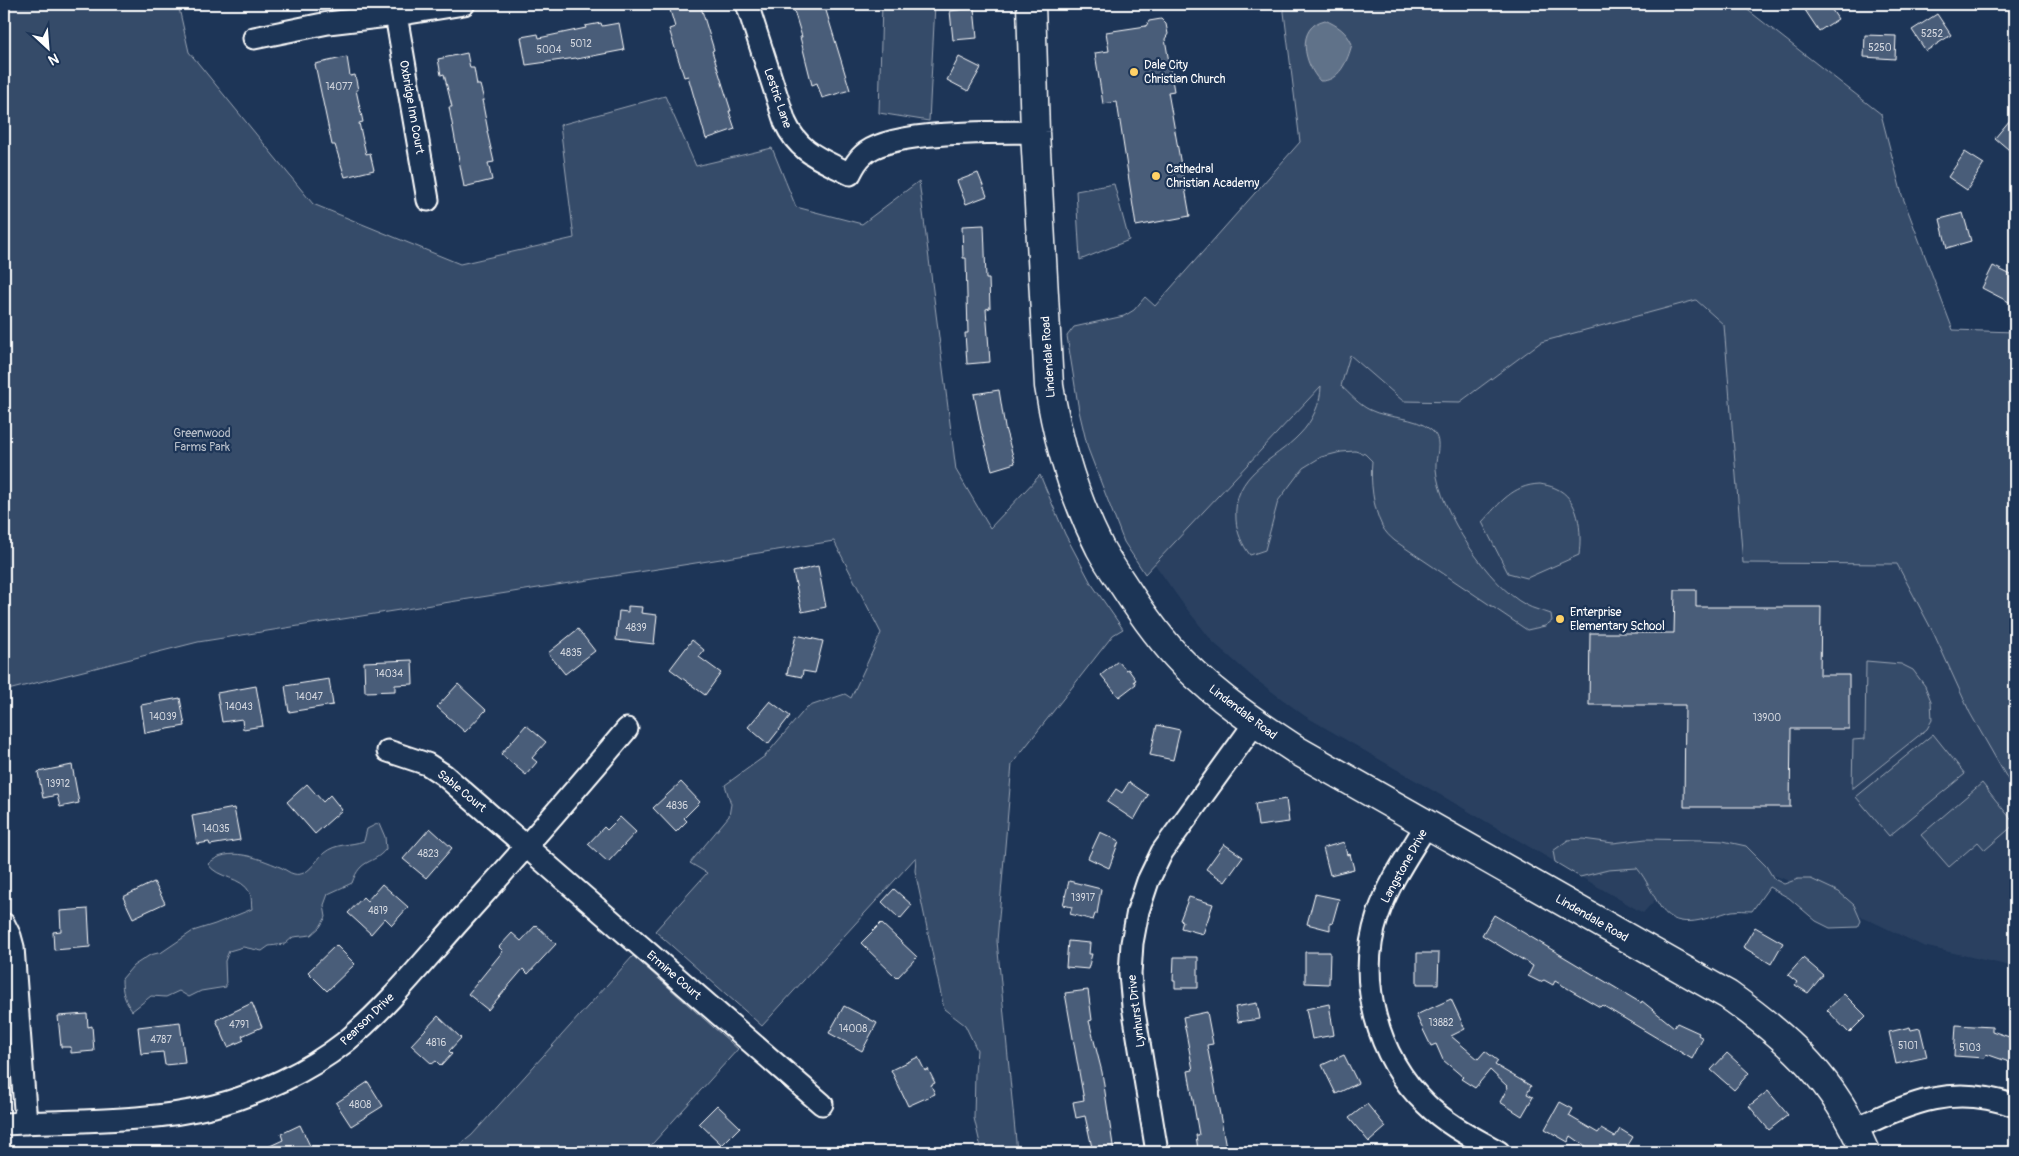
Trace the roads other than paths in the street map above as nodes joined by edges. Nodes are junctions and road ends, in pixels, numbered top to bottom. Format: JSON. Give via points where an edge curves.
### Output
{"nodes":[{"id":1,"x":464,"y":4,"type":"edge"},
{"id":2,"x":747,"y":4,"type":"edge"},
{"id":3,"x":1031,"y":4,"type":"edge"},
{"id":4,"x":396,"y":15,"type":"junction"},
{"id":5,"x":254,"y":38,"type":"dead end"},
{"id":6,"x":1035,"y":132,"type":"junction"},
{"id":7,"x":428,"y":200,"type":"dead end"},
{"id":8,"x":1255,"y":723,"type":"junction"},
{"id":9,"x":628,"y":729,"type":"dead end"},
{"id":10,"x":388,"y":751,"type":"dead end"},
{"id":11,"x":1427,"y":824,"type":"junction"},
{"id":12,"x":527,"y":846,"type":"junction"},
{"id":13,"x":4,"y":924,"type":"edge"},
{"id":14,"x":822,"y":1104,"type":"dead end"},
{"id":15,"x":2015,"y":1106,"type":"edge"},
{"id":16,"x":26,"y":1123,"type":"junction"},
{"id":17,"x":4,"y":1124,"type":"edge"},
{"id":18,"x":1860,"y":1140,"type":"edge"},
{"id":19,"x":1157,"y":1152,"type":"edge"},
{"id":20,"x":1499,"y":1152,"type":"edge"}],
"edges":[{"from":1,"to":4,"type":"street"},
{"from":2,"to":6,"type":"street","name":"Lestric Lane","via":[[790,134],[805,150],[850,174],[863,154],[889,142],[923,136]]},
{"from":3,"to":6,"type":"street","name":"Lindendale Road"},
{"from":4,"to":5,"type":"street","via":[[328,23]]},
{"from":4,"to":7,"type":"street","name":"Oxbridge Inn Court"},
{"from":6,"to":8,"type":"street","name":"Lindendale Road","via":[[1049,386],[1055,426],[1077,497],[1100,549],[1160,637],[1184,664]]},
{"from":8,"to":11,"type":"street","name":"Lindendale Road"},
{"from":8,"to":19,"type":"street","name":"Lynhurst Drive","via":[[1162,852],[1138,911],[1132,942],[1133,1006]]},
{"from":9,"to":12,"type":"street","name":"Pearson Drive"},
{"from":10,"to":12,"type":"street","name":"Sable Court","via":[[427,764],[444,775]]},
{"from":11,"to":18,"type":"street","name":"Lindendale Road","via":[[1728,995],[1765,1021],[1815,1070],[1837,1099]]},
{"from":11,"to":20,"type":"street","name":"Langstone Drive","via":[[1388,890],[1378,916],[1371,944],[1372,1001],[1385,1044],[1408,1083],[1448,1122]]},
{"from":12,"to":14,"type":"street","name":"Ermine Court"},
{"from":12,"to":16,"type":"street","name":"Pearson Drive","via":[[375,1014],[344,1042],[293,1075],[246,1096],[185,1112],[154,1117]]},
{"from":13,"to":16,"type":"street","via":[[13,947]]},
{"from":15,"to":18,"type":"street","via":[[1978,1097],[1930,1098],[1905,1105]]},
{"from":16,"to":17,"type":"street","name":"Pearson Drive"}]}
